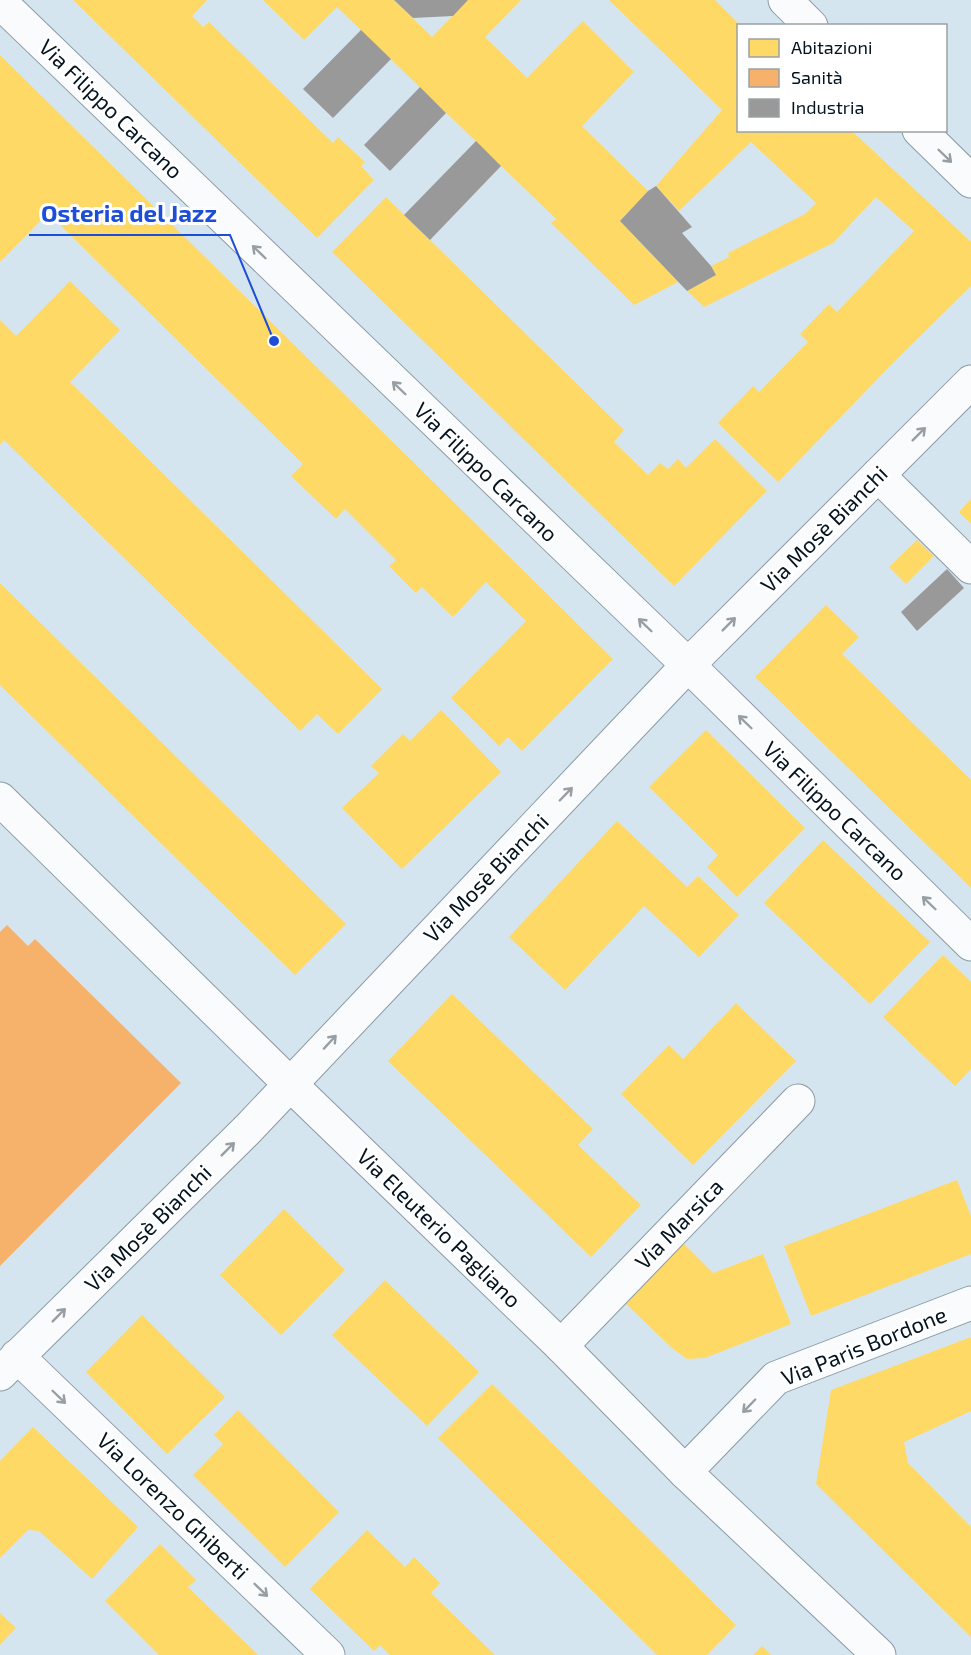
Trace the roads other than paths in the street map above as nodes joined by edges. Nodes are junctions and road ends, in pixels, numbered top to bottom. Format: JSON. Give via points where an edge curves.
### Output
{"nodes":[{"id":1,"x":785,"y":0,"type":"edge"},
{"id":2,"x":0,"y":2,"type":"edge"},
{"id":3,"x":809,"y":24,"type":"edge"},
{"id":4,"x":921,"y":132,"type":"edge"},
{"id":5,"x":971,"y":181,"type":"edge"},
{"id":6,"x":971,"y":382,"type":"edge"},
{"id":7,"x":878,"y":476,"type":"junction"},
{"id":8,"x":971,"y":567,"type":"edge"},
{"id":9,"x":688,"y":665,"type":"junction"},
{"id":10,"x":0,"y":799,"type":"edge"},
{"id":11,"x":971,"y":944,"type":"edge"},
{"id":12,"x":290,"y":1084,"type":"junction"},
{"id":13,"x":798,"y":1101,"type":"dead end"},
{"id":14,"x":971,"y":1303,"type":"edge"},
{"id":15,"x":561,"y":1346,"type":"junction"},
{"id":16,"x":9,"y":1365,"type":"edge"},
{"id":17,"x":685,"y":1472,"type":"junction"},
{"id":18,"x":328,"y":1655,"type":"edge"},
{"id":19,"x":879,"y":1655,"type":"edge"}],
"edges":[{"from":1,"to":3,"type":"street"},
{"from":9,"to":2,"type":"street","name":"Via Filippo Carcano","one_way":true},
{"from":4,"to":5,"type":"street","one_way":true},
{"from":7,"to":6,"type":"street","name":"Via Mosè Bianchi","one_way":true},
{"from":7,"to":8,"type":"street"},
{"from":9,"to":7,"type":"street","name":"Via Mosè Bianchi","one_way":true},
{"from":11,"to":9,"type":"street","name":"Via Filippo Carcano","one_way":true},
{"from":12,"to":9,"type":"street","name":"Via Mosè Bianchi","one_way":true},
{"from":10,"to":12,"type":"street","name":"Via Eleuterio Pagliano"},
{"from":12,"to":15,"type":"street","name":"Via Eleuterio Pagliano"},
{"from":16,"to":12,"type":"street","name":"Via Mosè Bianchi","one_way":true},
{"from":13,"to":15,"type":"street","name":"Via Marsica"},
{"from":14,"to":17,"type":"street","name":"Via Paris Bordone","one_way":true,"via":[[776,1378]]},
{"from":15,"to":17,"type":"street","name":"Via Eleuterio Pagliano"},
{"from":16,"to":18,"type":"street","name":"Via Lorenzo Ghiberti","one_way":true},
{"from":17,"to":19,"type":"street","name":"Via Eleuterio Pagliano"}]}
